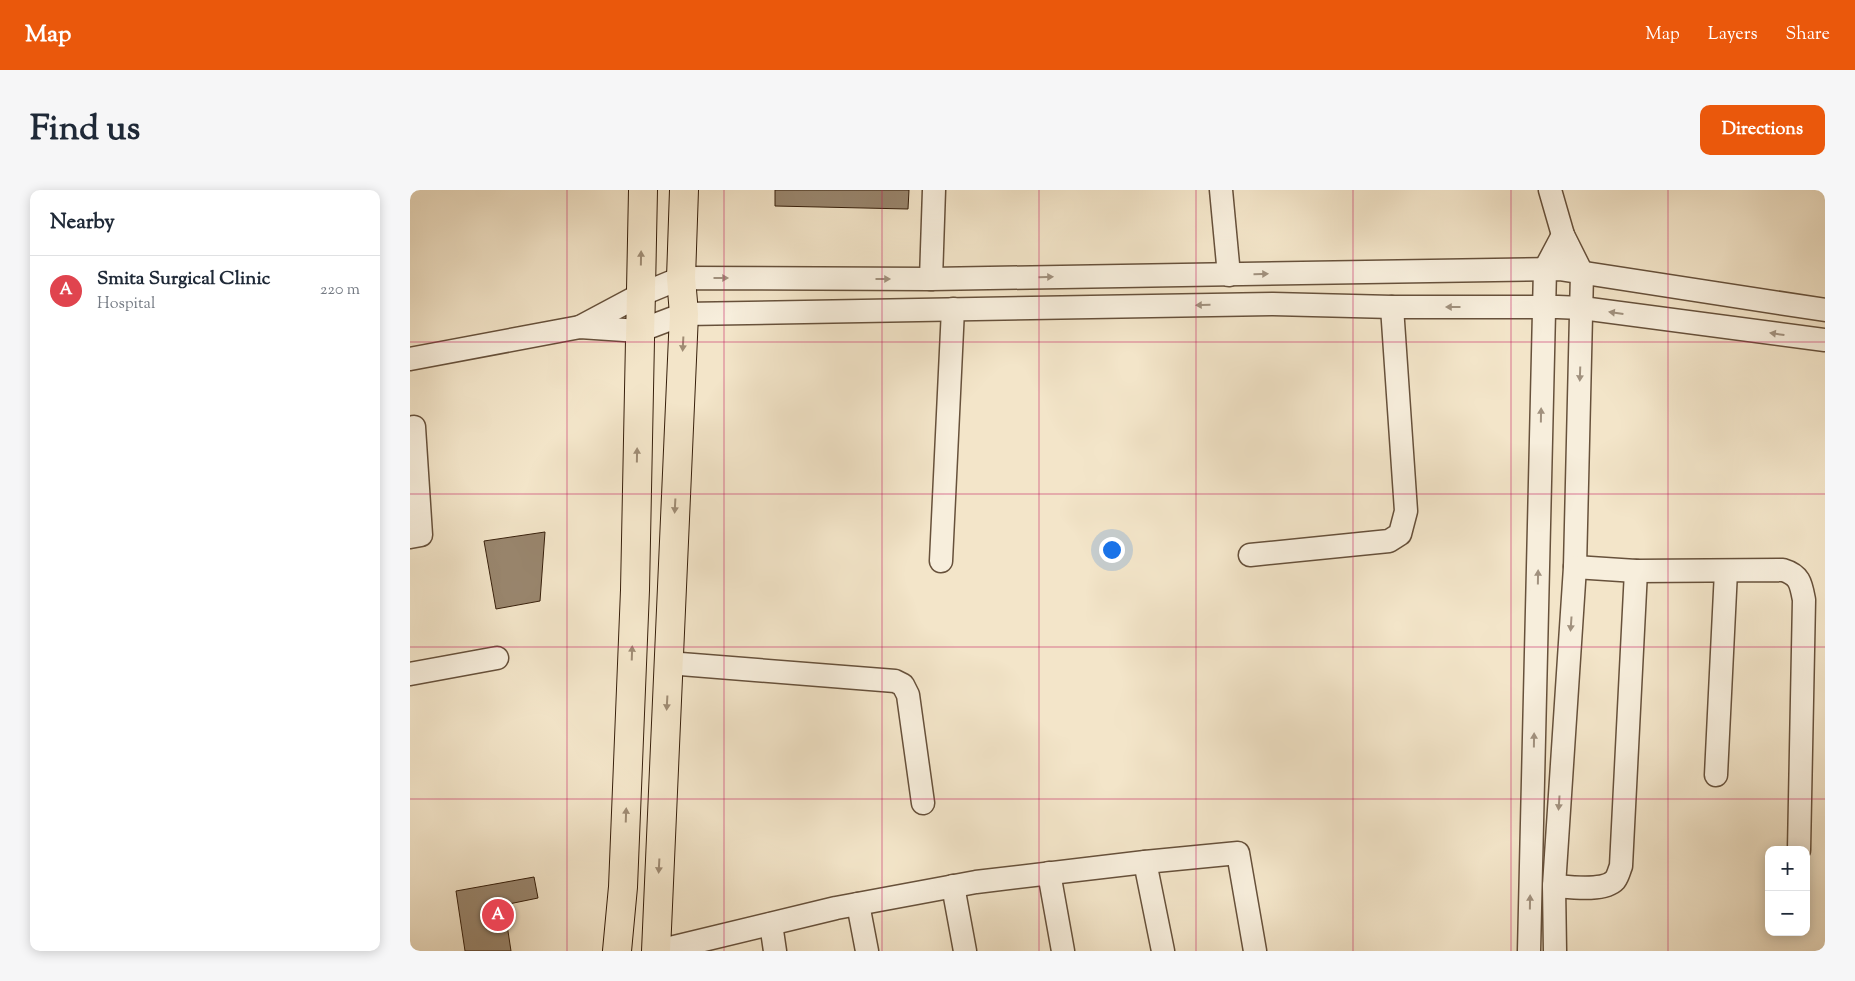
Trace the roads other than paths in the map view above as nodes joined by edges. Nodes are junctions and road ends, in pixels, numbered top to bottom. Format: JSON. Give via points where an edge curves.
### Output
{"nodes":[{"id":1,"x":643,"y":190,"type":"edge"},
{"id":2,"x":684,"y":190,"type":"edge"},
{"id":3,"x":934,"y":190,"type":"edge"},
{"id":4,"x":1221,"y":190,"type":"edge"},
{"id":5,"x":1550,"y":190,"type":"edge"},
{"id":6,"x":1563,"y":235,"type":"junction"},
{"id":7,"x":1544,"y":269,"type":"junction"},
{"id":8,"x":1582,"y":273,"type":"junction"},
{"id":9,"x":1229,"y":275,"type":"junction"},
{"id":10,"x":681,"y":278,"type":"junction"},
{"id":11,"x":930,"y":279,"type":"junction"},
{"id":12,"x":640,"y":295,"type":"junction"},
{"id":13,"x":1392,"y":307,"type":"junction"},
{"id":14,"x":1544,"y":308,"type":"junction"},
{"id":15,"x":1582,"y":308,"type":"junction"},
{"id":16,"x":953,"y":309,"type":"junction"},
{"id":17,"x":1825,"y":310,"type":"edge"},
{"id":18,"x":684,"y":314,"type":"junction"},
{"id":19,"x":580,"y":327,"type":"junction"},
{"id":20,"x":640,"y":331,"type":"junction"},
{"id":21,"x":1825,"y":340,"type":"edge"},
{"id":22,"x":410,"y":359,"type":"edge"},
{"id":23,"x":410,"y":428,"type":"edge"},
{"id":24,"x":410,"y":537,"type":"edge"},
{"id":25,"x":1250,"y":555,"type":"dead end"},
{"id":26,"x":941,"y":561,"type":"dead end"},
{"id":27,"x":1575,"y":567,"type":"junction"},
{"id":28,"x":1636,"y":571,"type":"junction"},
{"id":29,"x":1726,"y":571,"type":"junction"},
{"id":30,"x":497,"y":658,"type":"dead end"},
{"id":31,"x":668,"y":663,"type":"junction"},
{"id":32,"x":410,"y":674,"type":"edge"},
{"id":33,"x":1716,"y":775,"type":"dead end"},
{"id":34,"x":923,"y":803,"type":"dead end"},
{"id":35,"x":1799,"y":846,"type":"edge"},
{"id":36,"x":1145,"y":862,"type":"junction"},
{"id":37,"x":1049,"y":873,"type":"junction"},
{"id":38,"x":953,"y":886,"type":"junction"},
{"id":39,"x":1554,"y":886,"type":"junction"},
{"id":40,"x":858,"y":904,"type":"junction"},
{"id":41,"x":770,"y":924,"type":"junction"},
{"id":42,"x":617,"y":951,"type":"edge"},
{"id":43,"x":657,"y":951,"type":"edge"},
{"id":44,"x":775,"y":951,"type":"edge"},
{"id":45,"x":867,"y":951,"type":"edge"},
{"id":46,"x":965,"y":951,"type":"edge"},
{"id":47,"x":1063,"y":951,"type":"edge"},
{"id":48,"x":1163,"y":951,"type":"edge"},
{"id":49,"x":1254,"y":951,"type":"edge"},
{"id":50,"x":1530,"y":951,"type":"edge"},
{"id":51,"x":1555,"y":951,"type":"edge"}],
"edges":[{"from":12,"to":1,"type":"main road","one_way":true},
{"from":2,"to":10,"type":"main road"},
{"from":3,"to":11,"type":"street"},
{"from":4,"to":9,"type":"street"},
{"from":5,"to":6,"type":"street"},
{"from":6,"to":7,"type":"street"},
{"from":6,"to":8,"type":"street"},
{"from":7,"to":8,"type":"street"},
{"from":9,"to":7,"type":"street","one_way":true},
{"from":7,"to":14,"type":"street"},
{"from":8,"to":15,"type":"street"},
{"from":8,"to":17,"type":"street"},
{"from":11,"to":9,"type":"street","one_way":true},
{"from":10,"to":11,"type":"street","one_way":true},
{"from":10,"to":12,"type":"street"},
{"from":10,"to":18,"type":"main road"},
{"from":12,"to":19,"type":"street"},
{"from":12,"to":20,"type":"main road"},
{"from":14,"to":13,"type":"street","one_way":true},
{"from":13,"to":16,"type":"street","one_way":true,"via":[[1273,304]]},
{"from":13,"to":25,"type":"street","via":[[1406,511],[1400,534],[1388,541]]},
{"from":14,"to":15,"type":"street"},
{"from":50,"to":14,"type":"street","one_way":true},
{"from":21,"to":15,"type":"street","one_way":true},
{"from":15,"to":27,"type":"street","one_way":true},
{"from":16,"to":18,"type":"street"},
{"from":16,"to":26,"type":"street"},
{"from":18,"to":20,"type":"street"},
{"from":18,"to":31,"type":"main road","one_way":true},
{"from":19,"to":20,"type":"street"},
{"from":19,"to":22,"type":"street"},
{"from":42,"to":20,"type":"main road","one_way":true,"via":[[624,877],[635,590]]},
{"from":23,"to":24,"type":"street","via":[[414,427],[421,535]]},
{"from":27,"to":28,"type":"street"},
{"from":27,"to":39,"type":"street","one_way":true},
{"from":28,"to":29,"type":"street"},
{"from":28,"to":39,"type":"street","via":[[1621,866],[1617,878],[1610,884],[1596,888]]},
{"from":29,"to":33,"type":"street"},
{"from":29,"to":35,"type":"street","via":[[1783,570],[1792,573],[1801,587],[1804,600]]},
{"from":30,"to":32,"type":"street"},
{"from":31,"to":34,"type":"street","via":[[895,681],[903,685],[908,695]]},
{"from":31,"to":43,"type":"main road","one_way":true},
{"from":36,"to":37,"type":"street"},
{"from":36,"to":48,"type":"street"},
{"from":36,"to":49,"type":"street","via":[[1238,853]]},
{"from":37,"to":38,"type":"street"},
{"from":37,"to":47,"type":"street"},
{"from":38,"to":40,"type":"street"},
{"from":38,"to":46,"type":"street"},
{"from":39,"to":51,"type":"street"},
{"from":40,"to":41,"type":"street"},
{"from":40,"to":45,"type":"street"},
{"from":41,"to":43,"type":"street"},
{"from":41,"to":44,"type":"street"}]}
